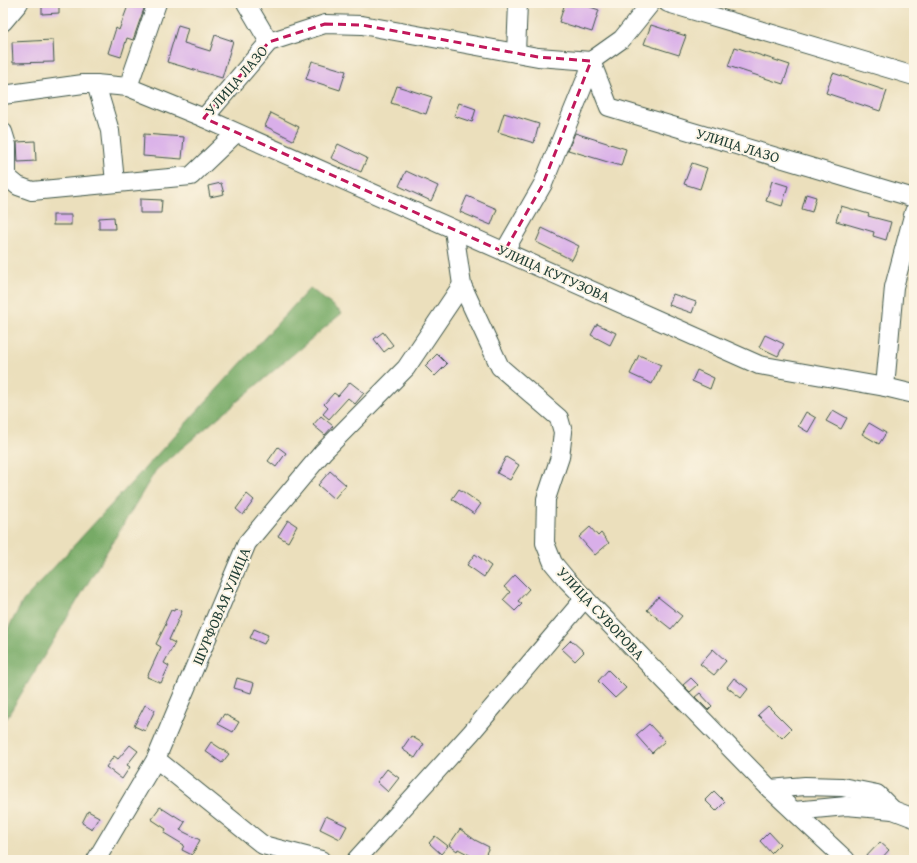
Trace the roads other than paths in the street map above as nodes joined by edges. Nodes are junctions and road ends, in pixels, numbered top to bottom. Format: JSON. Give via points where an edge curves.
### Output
{"nodes":[{"id":1,"x":19,"y":3,"type":"edge"},
{"id":2,"x":157,"y":3,"type":"edge"},
{"id":3,"x":246,"y":3,"type":"edge"},
{"id":4,"x":518,"y":3,"type":"edge"},
{"id":5,"x":651,"y":3,"type":"edge"},
{"id":6,"x":679,"y":4,"type":"edge"},
{"id":7,"x":3,"y":22,"type":"edge"},
{"id":8,"x":269,"y":42,"type":"junction"},
{"id":9,"x":516,"y":53,"type":"junction"},
{"id":10,"x":591,"y":61,"type":"junction"},
{"id":11,"x":914,"y":76,"type":"edge"},
{"id":12,"x":96,"y":84,"type":"junction"},
{"id":13,"x":128,"y":87,"type":"junction"},
{"id":14,"x":3,"y":95,"type":"edge"},
{"id":15,"x":204,"y":118,"type":"junction"},
{"id":16,"x":3,"y":132,"type":"edge"},
{"id":17,"x":236,"y":133,"type":"junction"},
{"id":18,"x":5,"y":176,"type":"edge"},
{"id":19,"x":115,"y":182,"type":"junction"},
{"id":20,"x":914,"y":198,"type":"edge"},
{"id":21,"x":914,"y":212,"type":"edge"},
{"id":22,"x":454,"y":230,"type":"junction"},
{"id":23,"x":504,"y":252,"type":"junction"},
{"id":24,"x":462,"y":285,"type":"junction"},
{"id":25,"x":885,"y":387,"type":"junction"},
{"id":26,"x":914,"y":394,"type":"edge"},
{"id":27,"x":585,"y":598,"type":"junction"},
{"id":28,"x":156,"y":759,"type":"junction"},
{"id":29,"x":770,"y":788,"type":"junction"},
{"id":30,"x":892,"y":810,"type":"junction"},
{"id":31,"x":794,"y":811,"type":"junction"},
{"id":32,"x":914,"y":818,"type":"edge"},
{"id":33,"x":96,"y":860,"type":"edge"},
{"id":34,"x":321,"y":860,"type":"edge"},
{"id":35,"x":356,"y":860,"type":"edge"},
{"id":36,"x":846,"y":860,"type":"edge"}],
"edges":[{"from":1,"to":7,"type":"street"},
{"from":2,"to":13,"type":"street"},
{"from":3,"to":8,"type":"street"},
{"from":4,"to":9,"type":"street"},
{"from":5,"to":10,"type":"street","via":[[622,39]]},
{"from":6,"to":11,"type":"street"},
{"from":8,"to":9,"type":"street","name":"УЛИЦА ЛАЗО","via":[[325,24],[362,25]]},
{"from":8,"to":15,"type":"street","name":"УЛИЦА ЛАЗО"},
{"from":9,"to":10,"type":"street","name":"УЛИЦА ЛАЗО"},
{"from":10,"to":20,"type":"street","name":"УЛИЦА ЛАЗО","via":[[609,107]]},
{"from":10,"to":23,"type":"street","via":[[543,184]]},
{"from":12,"to":13,"type":"street","name":"УЛИЦА ЛАЗО"},
{"from":12,"to":14,"type":"street","name":"УЛИЦА ЛАЗО"},
{"from":12,"to":19,"type":"street","via":[[110,131]]},
{"from":13,"to":15,"type":"street","name":"УЛИЦА ЛАЗО"},
{"from":15,"to":17,"type":"street","name":"УЛИЦА КУТУЗОВА"},
{"from":16,"to":18,"type":"street","via":[[7,145]]},
{"from":17,"to":19,"type":"street","via":[[191,176]]},
{"from":17,"to":22,"type":"street","name":"УЛИЦА КУТУЗОВА"},
{"from":18,"to":19,"type":"street","via":[[18,186],[32,191]]},
{"from":21,"to":25,"type":"street","via":[[894,287]]},
{"from":22,"to":23,"type":"street","name":"УЛИЦА КУТУЗОВА"},
{"from":22,"to":24,"type":"street","name":"УЛИЦА СУВОРОВА"},
{"from":23,"to":25,"type":"street","name":"УЛИЦА КУТУЗОВА","via":[[759,365]]},
{"from":24,"to":27,"type":"street","name":"УЛИЦА СУВОРОВА","via":[[500,367],[559,418],[563,432],[560,457],[546,499],[545,543],[554,563],[566,580]]},
{"from":24,"to":28,"type":"street","name":"ШУРФОВАЯ УЛИЦА","via":[[406,368],[323,452],[247,543]]},
{"from":25,"to":26,"type":"street","name":"УЛИЦА КУТУЗОВА"},
{"from":27,"to":29,"type":"street","name":"УЛИЦА СУВОРОВА"},
{"from":27,"to":35,"type":"street","via":[[472,733]]},
{"from":28,"to":33,"type":"street","name":"ШУРФОВАЯ УЛИЦА"},
{"from":28,"to":34,"type":"street","via":[[263,845]]},
{"from":29,"to":30,"type":"street","via":[[842,788],[877,794]]},
{"from":29,"to":31,"type":"street","name":"УЛИЦА СУВОРОВА"},
{"from":30,"to":31,"type":"street","via":[[846,806]]},
{"from":30,"to":32,"type":"street"},
{"from":31,"to":36,"type":"street","name":"УЛИЦА СУВОРОВА"}]}
